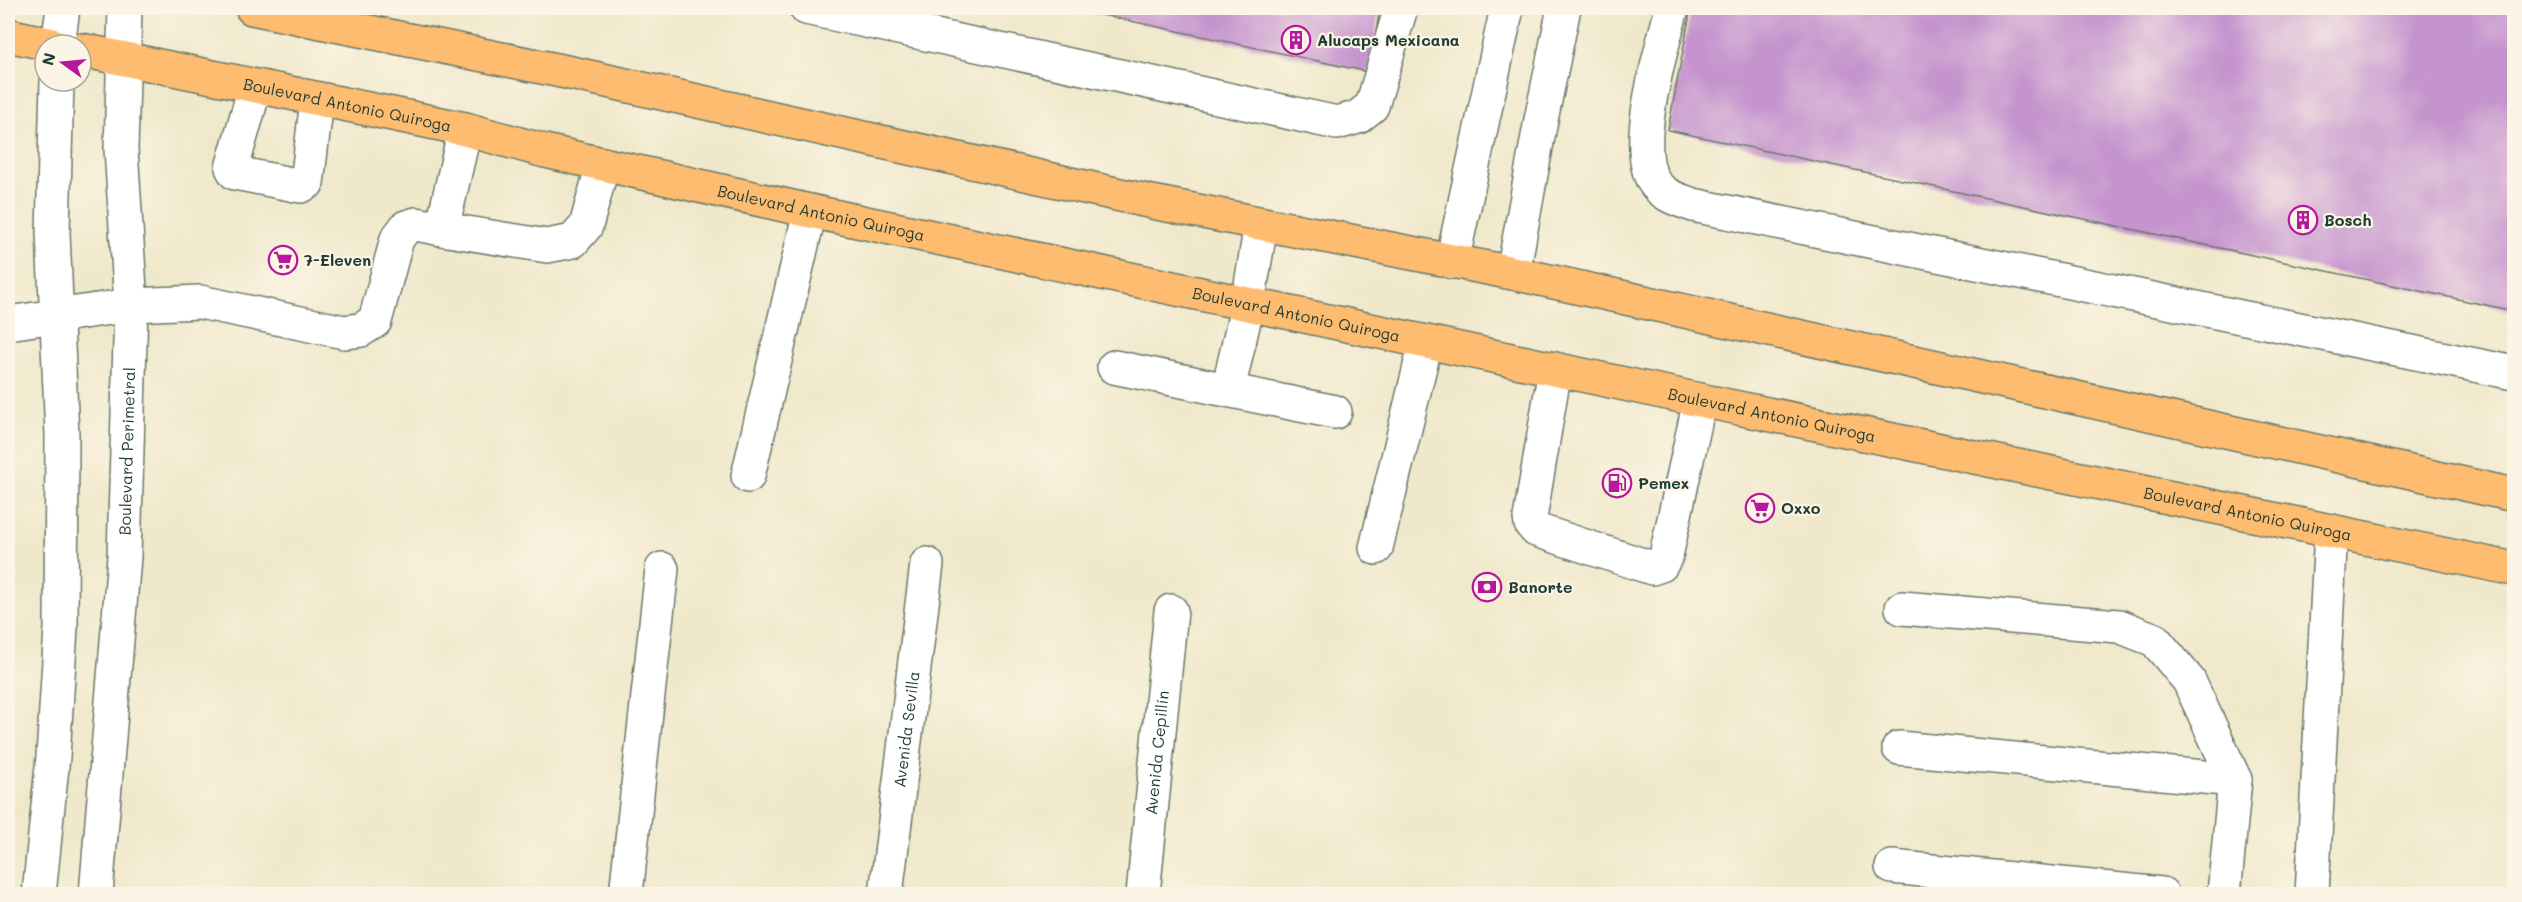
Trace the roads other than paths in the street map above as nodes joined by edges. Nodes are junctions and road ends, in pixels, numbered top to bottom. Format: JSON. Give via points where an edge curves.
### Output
{"nodes":[{"id":1,"x":63,"y":8,"type":"edge"},
{"id":2,"x":125,"y":8,"type":"edge"},
{"id":3,"x":252,"y":8,"type":"edge"},
{"id":4,"x":806,"y":8,"type":"edge"},
{"id":5,"x":1401,"y":8,"type":"edge"},
{"id":6,"x":1507,"y":8,"type":"edge"},
{"id":7,"x":1564,"y":8,"type":"edge"},
{"id":8,"x":1672,"y":8,"type":"edge"},
{"id":9,"x":58,"y":33,"type":"edge"},
{"id":10,"x":8,"y":35,"type":"edge"},
{"id":11,"x":33,"y":40,"type":"edge"},
{"id":12,"x":93,"y":52,"type":"edge"},
{"id":13,"x":122,"y":58,"type":"junction"},
{"id":14,"x":255,"y":87,"type":"junction"},
{"id":15,"x":57,"y":93,"type":"edge"},
{"id":16,"x":317,"y":100,"type":"junction"},
{"id":17,"x":465,"y":129,"type":"junction"},
{"id":18,"x":603,"y":164,"type":"junction"},
{"id":19,"x":810,"y":211,"type":"junction"},
{"id":20,"x":1261,"y":224,"type":"junction"},
{"id":21,"x":442,"y":229,"type":"junction"},
{"id":22,"x":1452,"y":262,"type":"junction"},
{"id":23,"x":1513,"y":273,"type":"junction"},
{"id":24,"x":1248,"y":303,"type":"junction"},
{"id":25,"x":131,"y":305,"type":"junction"},
{"id":26,"x":57,"y":317,"type":"junction"},
{"id":27,"x":8,"y":323,"type":"edge"},
{"id":28,"x":1426,"y":342,"type":"junction"},
{"id":29,"x":1114,"y":367,"type":"dead end"},
{"id":30,"x":1556,"y":369,"type":"junction"},
{"id":31,"x":2514,"y":373,"type":"edge"},
{"id":32,"x":1228,"y":390,"type":"junction"},
{"id":33,"x":1701,"y":400,"type":"junction"},
{"id":34,"x":1335,"y":412,"type":"dead end"},
{"id":35,"x":748,"y":476,"type":"dead end"},
{"id":36,"x":2514,"y":495,"type":"edge"},
{"id":37,"x":2331,"y":531,"type":"junction"},
{"id":38,"x":1376,"y":548,"type":"dead end"},
{"id":39,"x":927,"y":564,"type":"dead end"},
{"id":40,"x":662,"y":569,"type":"dead end"},
{"id":41,"x":2514,"y":569,"type":"edge"},
{"id":42,"x":1902,"y":608,"type":"dead end"},
{"id":43,"x":1171,"y":611,"type":"dead end"},
{"id":44,"x":1899,"y":748,"type":"dead end"},
{"id":45,"x":2235,"y":780,"type":"junction"},
{"id":46,"x":1892,"y":867,"type":"dead end"},
{"id":47,"x":39,"y":894,"type":"edge"},
{"id":48,"x":96,"y":894,"type":"edge"},
{"id":49,"x":626,"y":894,"type":"edge"},
{"id":50,"x":886,"y":894,"type":"edge"},
{"id":51,"x":1143,"y":894,"type":"edge"},
{"id":52,"x":2162,"y":894,"type":"edge"},
{"id":53,"x":2224,"y":894,"type":"edge"},
{"id":54,"x":2312,"y":894,"type":"edge"}],
"edges":[{"from":1,"to":9,"type":"street"},
{"from":2,"to":13,"type":"street","name":"Boulevard Perimetral"},
{"from":3,"to":20,"type":"main road","via":[[571,73]]},
{"from":4,"to":5,"type":"street","via":[[1337,123],[1358,117],[1372,106]]},
{"from":6,"to":22,"type":"street"},
{"from":7,"to":23,"type":"street"},
{"from":8,"to":31,"type":"street","via":[[1645,141],[1647,166],[1655,184],[1671,198]]},
{"from":10,"to":11,"type":"main road"},
{"from":12,"to":13,"type":"main road","name":"Boulevard Antonio Quiroga"},
{"from":13,"to":14,"type":"main road","name":"Boulevard Antonio Quiroga"},
{"from":13,"to":25,"type":"street","name":"Boulevard Perimetral","via":[[121,149]]},
{"from":14,"to":16,"type":"main road","name":"Boulevard Antonio Quiroga"},
{"from":14,"to":16,"type":"street","via":[[232,168],[235,173],[301,186],[307,183]]},
{"from":15,"to":26,"type":"street","via":[[53,233]]},
{"from":16,"to":17,"type":"main road","name":"Boulevard Antonio Quiroga"},
{"from":17,"to":18,"type":"main road","name":"Boulevard Antonio Quiroga"},
{"from":17,"to":21,"type":"street"},
{"from":18,"to":19,"type":"main road","name":"Boulevard Antonio Quiroga"},
{"from":18,"to":21,"type":"street","via":[[586,226],[573,241],[547,246]]},
{"from":19,"to":24,"type":"main road","name":"Boulevard Antonio Quiroga"},
{"from":19,"to":35,"type":"street"},
{"from":20,"to":22,"type":"main road"},
{"from":20,"to":24,"type":"street"},
{"from":21,"to":25,"type":"street","via":[[416,224],[406,227],[397,239],[375,321],[361,330],[344,332],[200,302]]},
{"from":22,"to":23,"type":"main road"},
{"from":23,"to":36,"type":"main road"},
{"from":24,"to":28,"type":"main road","name":"Boulevard Antonio Quiroga"},
{"from":24,"to":32,"type":"street"},
{"from":25,"to":26,"type":"street"},
{"from":25,"to":48,"type":"street","name":"Boulevard Perimetral","via":[[124,557]]},
{"from":26,"to":27,"type":"street"},
{"from":26,"to":47,"type":"street","via":[[62,435],[61,628]]},
{"from":28,"to":30,"type":"main road","name":"Boulevard Antonio Quiroga"},
{"from":28,"to":38,"type":"street"},
{"from":29,"to":32,"type":"street"},
{"from":30,"to":33,"type":"main road","name":"Boulevard Antonio Quiroga"},
{"from":30,"to":33,"type":"street","via":[[1531,524],[1536,530],[1652,568],[1661,565],[1666,556]]},
{"from":32,"to":34,"type":"street"},
{"from":33,"to":37,"type":"main road","name":"Boulevard Antonio Quiroga"},
{"from":37,"to":41,"type":"main road","name":"Boulevard Antonio Quiroga"},
{"from":37,"to":54,"type":"street"},
{"from":39,"to":50,"type":"street","name":"Avenida Sevilla"},
{"from":40,"to":49,"type":"street"},
{"from":42,"to":45,"type":"street","via":[[2119,626],[2155,640],[2189,681]]},
{"from":43,"to":51,"type":"street","name":"Avenida Cepillín"},
{"from":44,"to":45,"type":"street"},
{"from":45,"to":53,"type":"street"},
{"from":46,"to":52,"type":"street"}]}
